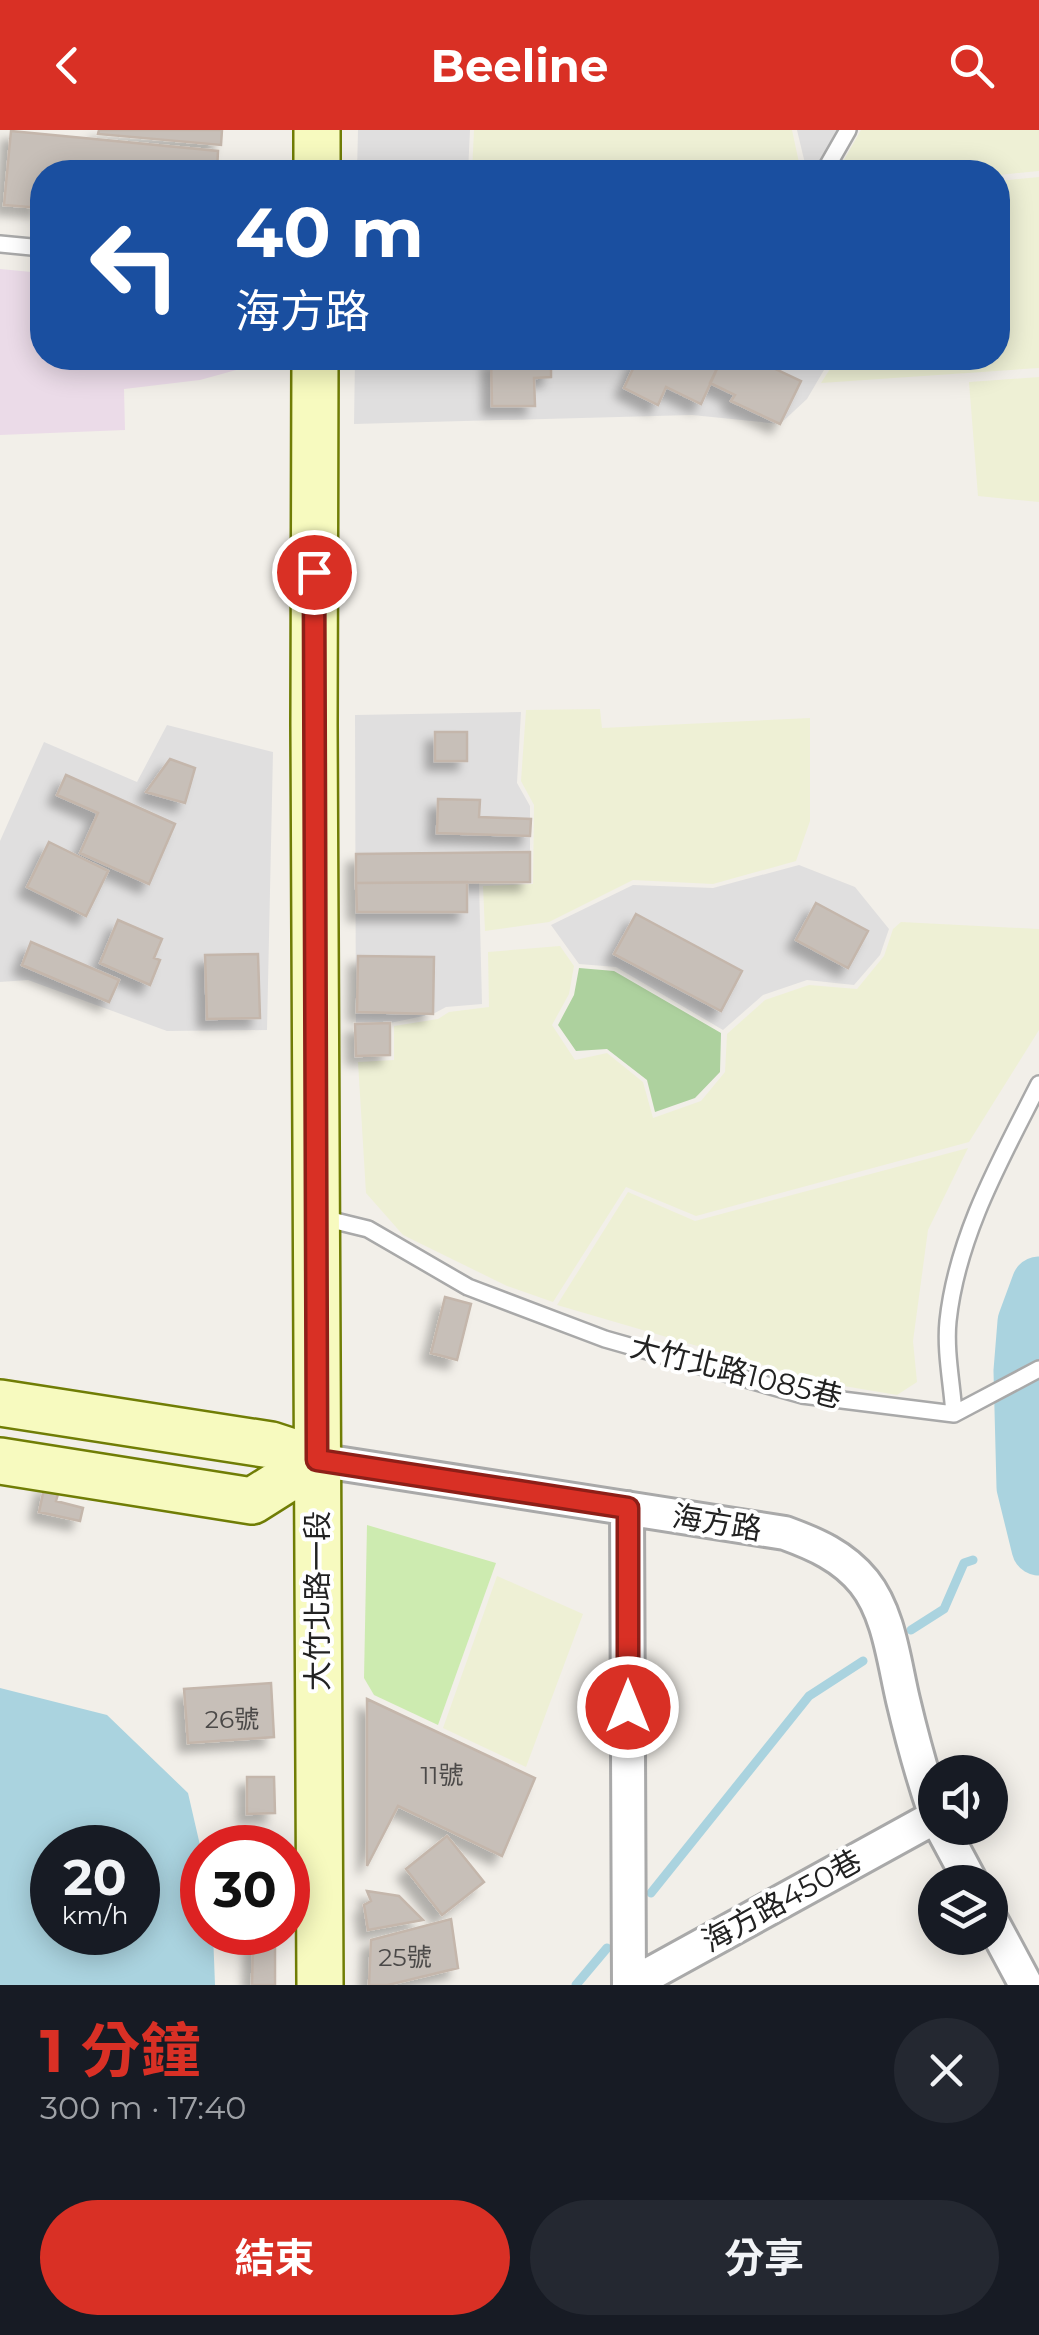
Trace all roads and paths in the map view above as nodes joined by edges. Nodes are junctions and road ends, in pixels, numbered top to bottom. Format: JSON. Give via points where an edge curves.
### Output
{"nodes":[{"id":1,"x":317,"y":130,"type":"edge"},
{"id":2,"x":848,"y":130,"type":"edge"},
{"id":3,"x":316,"y":160,"type":"edge"},
{"id":4,"x":831,"y":160,"type":"edge"},
{"id":5,"x":0,"y":244,"type":"edge"},
{"id":6,"x":30,"y":247,"type":"edge"},
{"id":7,"x":315,"y":370,"type":"edge"},
{"id":8,"x":1039,"y":1084,"type":"edge"},
{"id":9,"x":316,"y":1217,"type":"junction"},
{"id":10,"x":1039,"y":1368,"type":"edge"},
{"id":11,"x":0,"y":1403,"type":"edge"},
{"id":12,"x":954,"y":1414,"type":"junction"},
{"id":13,"x":317,"y":1460,"type":"junction"},
{"id":14,"x":0,"y":1462,"type":"edge"},
{"id":15,"x":628,"y":1508,"type":"junction"},
{"id":16,"x":918,"y":1762,"type":"edge"},
{"id":17,"x":918,"y":1824,"type":"edge"},
{"id":18,"x":1008,"y":1952,"type":"edge"},
{"id":19,"x":320,"y":1985,"type":"edge"},
{"id":20,"x":629,"y":1985,"type":"edge"},
{"id":21,"x":1026,"y":1985,"type":"edge"}],
"edges":[{"from":1,"to":3,"type":"street"},
{"from":2,"to":4,"type":"lane"},
{"from":5,"to":6,"type":"lane"},
{"from":7,"to":9,"type":"street","name":"大竹北路一段"},
{"from":8,"to":12,"type":"lane","via":[[964,1244],[948,1324]]},
{"from":9,"to":12,"type":"lane","name":"大竹北路1085巷","via":[[368,1229],[468,1288],[606,1339],[802,1395]]},
{"from":9,"to":13,"type":"street","name":"大竹北路一段"},
{"from":10,"to":12,"type":"lane"},
{"from":11,"to":13,"type":"street","name":"海方路","via":[[271,1445]]},
{"from":13,"to":14,"type":"street","via":[[252,1500]]},
{"from":13,"to":15,"type":"street","name":"海方路"},
{"from":13,"to":19,"type":"street","name":"大竹北路一段"},
{"from":15,"to":16,"type":"street","name":"海方路","via":[[785,1534],[842,1560],[866,1584],[885,1625]]},
{"from":15,"to":20,"type":"street"},
{"from":17,"to":20,"type":"street","name":"海方路450巷"},
{"from":18,"to":21,"type":"street"}]}
